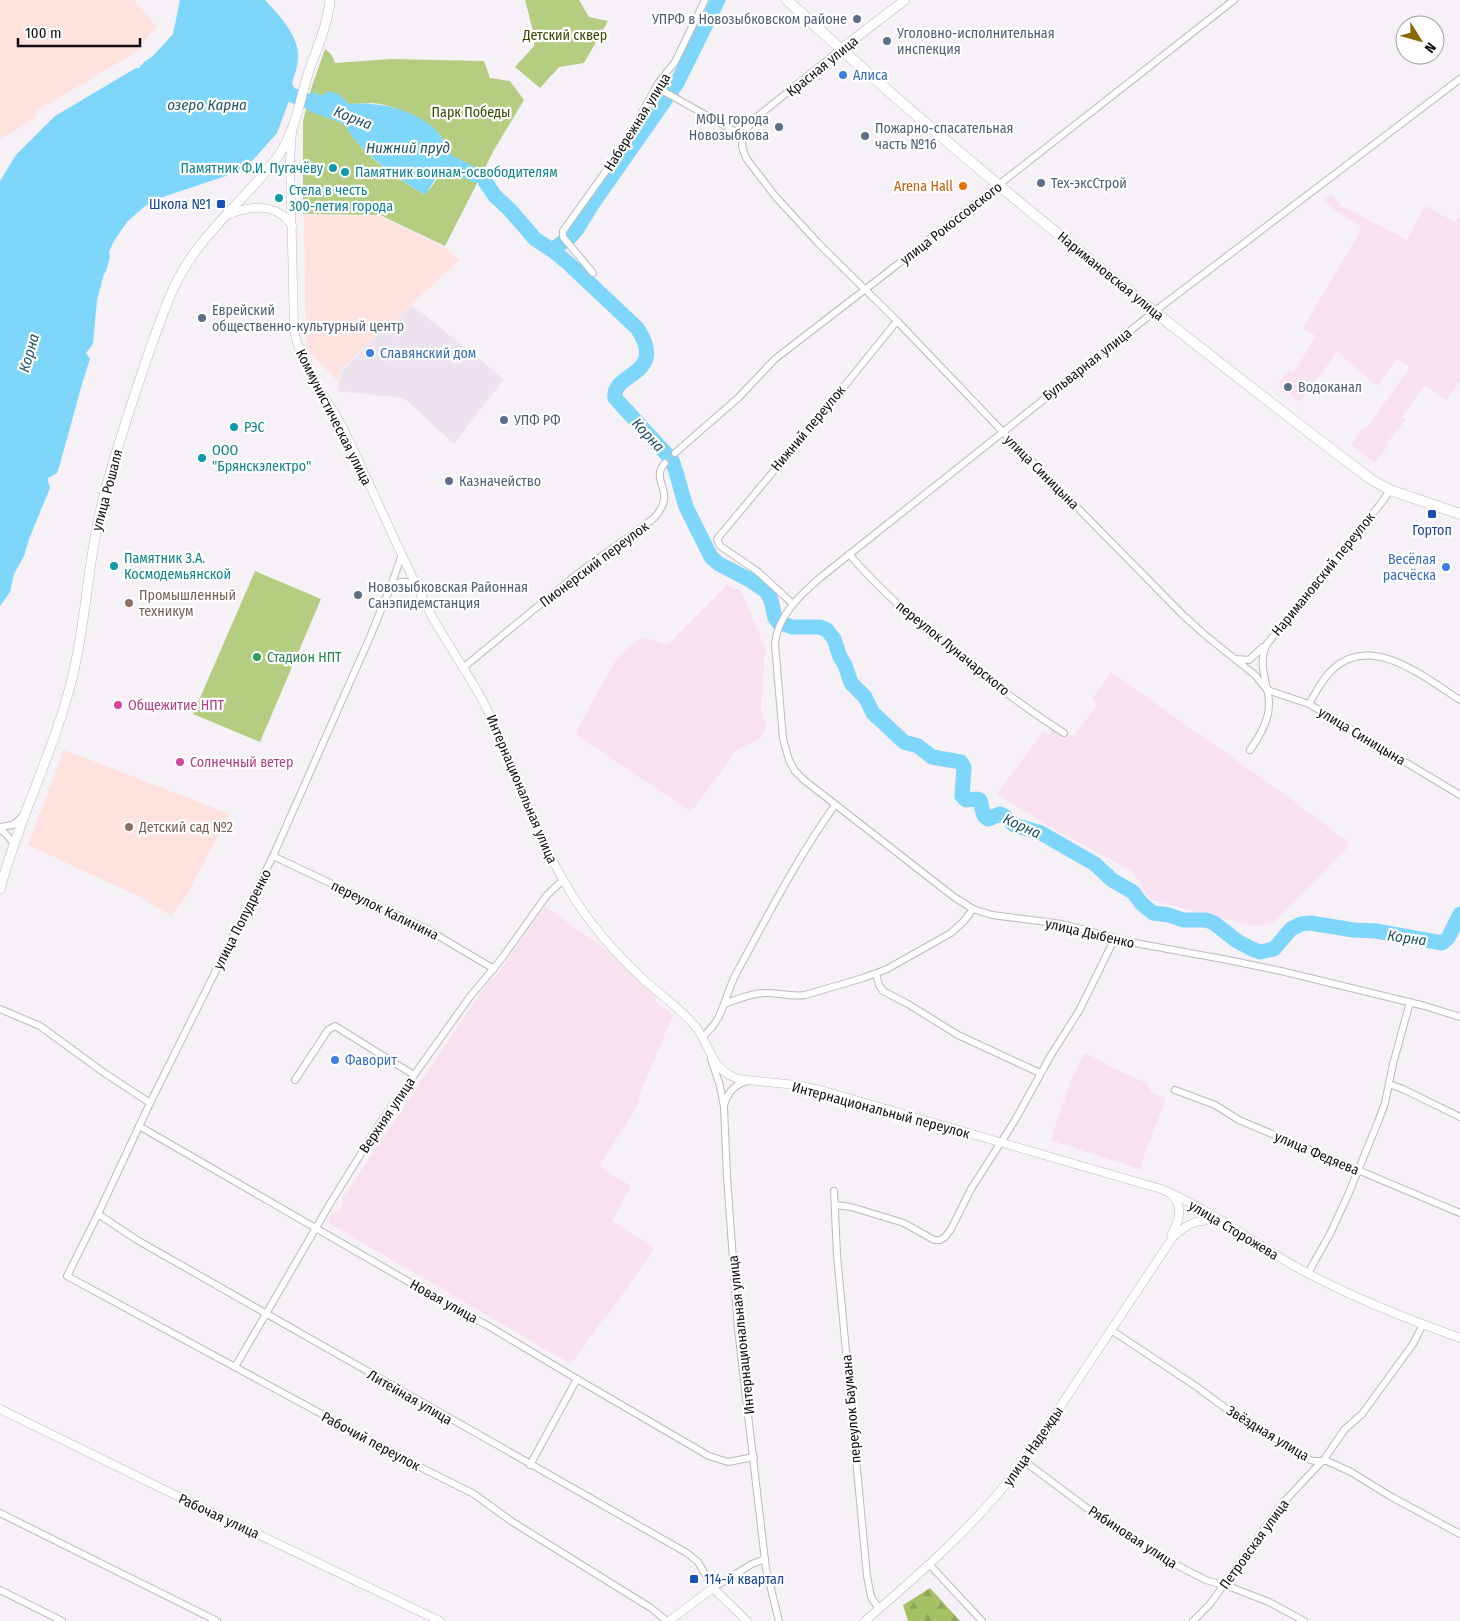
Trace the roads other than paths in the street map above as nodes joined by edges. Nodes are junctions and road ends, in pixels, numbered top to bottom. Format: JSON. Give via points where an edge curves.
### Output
{"nodes":[{"id":1,"x":330,"y":0,"type":"edge"},
{"id":2,"x":704,"y":0,"type":"edge"},
{"id":3,"x":787,"y":0,"type":"edge"},
{"id":4,"x":905,"y":0,"type":"edge"},
{"id":5,"x":1234,"y":0,"type":"edge"},
{"id":6,"x":841,"y":50,"type":"junction"},
{"id":7,"x":1460,"y":79,"type":"edge"},
{"id":8,"x":656,"y":87,"type":"junction"},
{"id":9,"x":293,"y":127,"type":"junction"},
{"id":10,"x":743,"y":136,"type":"junction"},
{"id":11,"x":998,"y":185,"type":"junction"},
{"id":12,"x":222,"y":218,"type":"junction"},
{"id":13,"x":292,"y":227,"type":"junction"},
{"id":14,"x":593,"y":273,"type":"dead end"},
{"id":15,"x":865,"y":289,"type":"junction"},
{"id":16,"x":1155,"y":311,"type":"junction"},
{"id":17,"x":897,"y":321,"type":"junction"},
{"id":18,"x":1002,"y":431,"type":"junction"},
{"id":19,"x":675,"y":453,"type":"dead end"},
{"id":20,"x":665,"y":463,"type":"dead end"},
{"id":21,"x":1390,"y":490,"type":"junction"},
{"id":22,"x":1459,"y":512,"type":"edge"},
{"id":23,"x":402,"y":554,"type":"junction"},
{"id":24,"x":849,"y":554,"type":"junction"},
{"id":25,"x":419,"y":590,"type":"junction"},
{"id":26,"x":388,"y":593,"type":"junction"},
{"id":27,"x":793,"y":604,"type":"junction"},
{"id":28,"x":1266,"y":644,"type":"junction"},
{"id":29,"x":1232,"y":658,"type":"junction"},
{"id":30,"x":464,"y":667,"type":"junction"},
{"id":31,"x":1267,"y":690,"type":"junction"},
{"id":32,"x":1460,"y":700,"type":"edge"},
{"id":33,"x":1309,"y":704,"type":"junction"},
{"id":34,"x":1064,"y":733,"type":"dead end"},
{"id":35,"x":783,"y":739,"type":"joint"},
{"id":36,"x":1250,"y":750,"type":"dead end"},
{"id":37,"x":1460,"y":795,"type":"edge"},
{"id":38,"x":835,"y":805,"type":"junction"},
{"id":39,"x":26,"y":813,"type":"junction"},
{"id":40,"x":0,"y":828,"type":"edge"},
{"id":41,"x":14,"y":844,"type":"junction"},
{"id":42,"x":274,"y":856,"type":"junction"},
{"id":43,"x":563,"y":880,"type":"junction"},
{"id":44,"x":0,"y":890,"type":"edge"},
{"id":45,"x":973,"y":909,"type":"junction"},
{"id":46,"x":1115,"y":938,"type":"junction"},
{"id":47,"x":494,"y":969,"type":"junction"},
{"id":48,"x":876,"y":974,"type":"junction"},
{"id":49,"x":1410,"y":1002,"type":"junction"},
{"id":50,"x":724,"y":1004,"type":"junction"},
{"id":51,"x":0,"y":1009,"type":"edge"},
{"id":52,"x":1460,"y":1017,"type":"edge"},
{"id":53,"x":702,"y":1037,"type":"junction"},
{"id":54,"x":708,"y":1048,"type":"junction"},
{"id":55,"x":1040,"y":1073,"type":"junction"},
{"id":56,"x":414,"y":1075,"type":"junction"},
{"id":57,"x":731,"y":1076,"type":"joint"},
{"id":58,"x":295,"y":1080,"type":"dead end"},
{"id":59,"x":748,"y":1081,"type":"junction"},
{"id":60,"x":1389,"y":1084,"type":"junction"},
{"id":61,"x":1175,"y":1090,"type":"dead end"},
{"id":62,"x":150,"y":1103,"type":"junction"},
{"id":63,"x":724,"y":1107,"type":"junction"},
{"id":64,"x":1460,"y":1117,"type":"edge"},
{"id":65,"x":139,"y":1126,"type":"junction"},
{"id":66,"x":1001,"y":1142,"type":"junction"},
{"id":67,"x":1358,"y":1170,"type":"junction"},
{"id":68,"x":834,"y":1191,"type":"dead end"},
{"id":69,"x":1170,"y":1193,"type":"junction"},
{"id":70,"x":834,"y":1205,"type":"junction"},
{"id":71,"x":1460,"y":1213,"type":"edge"},
{"id":72,"x":98,"y":1214,"type":"junction"},
{"id":73,"x":1226,"y":1224,"type":"junction"},
{"id":74,"x":316,"y":1229,"type":"junction"},
{"id":75,"x":1168,"y":1243,"type":"junction"},
{"id":76,"x":1308,"y":1273,"type":"junction"},
{"id":77,"x":66,"y":1276,"type":"joint"},
{"id":78,"x":265,"y":1314,"type":"junction"},
{"id":79,"x":1423,"y":1324,"type":"junction"},
{"id":80,"x":1111,"y":1330,"type":"junction"},
{"id":81,"x":1460,"y":1338,"type":"edge"},
{"id":82,"x":235,"y":1367,"type":"junction"},
{"id":83,"x":577,"y":1379,"type":"junction"},
{"id":84,"x":0,"y":1409,"type":"edge"},
{"id":85,"x":754,"y":1457,"type":"junction"},
{"id":86,"x":1024,"y":1461,"type":"junction"},
{"id":87,"x":1322,"y":1461,"type":"junction"},
{"id":88,"x":530,"y":1465,"type":"junction"},
{"id":89,"x":0,"y":1513,"type":"edge"},
{"id":90,"x":1460,"y":1534,"type":"edge"},
{"id":91,"x":765,"y":1559,"type":"junction"},
{"id":92,"x":928,"y":1564,"type":"junction"},
{"id":93,"x":1224,"y":1585,"type":"junction"},
{"id":94,"x":713,"y":1588,"type":"junction"},
{"id":95,"x":0,"y":1590,"type":"edge"},
{"id":96,"x":879,"y":1609,"type":"junction"},
{"id":97,"x":62,"y":1621,"type":"edge"},
{"id":98,"x":217,"y":1621,"type":"edge"},
{"id":99,"x":440,"y":1621,"type":"edge"},
{"id":100,"x":668,"y":1621,"type":"edge"},
{"id":101,"x":747,"y":1621,"type":"edge"},
{"id":102,"x":779,"y":1621,"type":"edge"},
{"id":103,"x":865,"y":1621,"type":"edge"},
{"id":104,"x":982,"y":1621,"type":"edge"},
{"id":105,"x":1193,"y":1621,"type":"edge"},
{"id":106,"x":1304,"y":1621,"type":"edge"}],
"edges":[{"from":1,"to":9,"type":"main road"},
{"from":2,"to":8,"type":"street","name":"Набережная улица","via":[[675,62]]},
{"from":3,"to":6,"type":"main road","name":"Наримановская улица"},
{"from":4,"to":6,"type":"main road","name":"Красная улица"},
{"from":5,"to":11,"type":"street","name":"улица Рокоссовского"},
{"from":6,"to":10,"type":"street","name":"Красная улица","via":[[758,116]]},
{"from":6,"to":11,"type":"main road","name":"Наримановская улица"},
{"from":7,"to":16,"type":"street","name":"Бульварная улица"},
{"from":8,"to":10,"type":"street"},
{"from":8,"to":14,"type":"street","name":"Набережная улица","via":[[621,150],[563,231],[563,237]]},
{"from":9,"to":12,"type":"main road","name":"улица Рошаля","via":[[276,159]]},
{"from":9,"to":13,"type":"street","via":[[290,160]]},
{"from":10,"to":15,"type":"street","name":"улица Синицына","via":[[746,158],[775,196]]},
{"from":11,"to":15,"type":"street","name":"улица Рокоссовского"},
{"from":11,"to":16,"type":"main road","name":"Наримановская улица"},
{"from":12,"to":13,"type":"street","via":[[244,209],[260,207],[283,215]]},
{"from":12,"to":39,"type":"main road","name":"улица Рошаля","via":[[182,270],[148,354],[102,501],[72,678]]},
{"from":13,"to":23,"type":"street","name":"Коммунистическая улица","via":[[296,344],[344,431]]},
{"from":15,"to":17,"type":"street","name":"улица Синицына"},
{"from":15,"to":19,"type":"street","name":"улица Рокоссовского","via":[[775,359],[738,398]]},
{"from":16,"to":18,"type":"street","name":"Бульварная улица"},
{"from":16,"to":21,"type":"main road","name":"Наримановская улица","via":[[1351,464]]},
{"from":17,"to":18,"type":"street","name":"улица Синицына"},
{"from":17,"to":27,"type":"street","name":"Нижний переулок","via":[[718,535],[720,546],[756,571]]},
{"from":18,"to":24,"type":"street","name":"Бульварная улица"},
{"from":18,"to":29,"type":"street","name":"улица Синицына","via":[[1184,615]]},
{"from":20,"to":30,"type":"street","name":"Пионерский переулок","via":[[660,475],[665,501],[653,519],[576,575]]},
{"from":21,"to":22,"type":"main road","name":"Наримановская улица"},
{"from":21,"to":28,"type":"street","name":"Наримановский переулок"},
{"from":23,"to":25,"type":"street","name":"Интернациональная улица"},
{"from":23,"to":26,"type":"street","name":"улица Попудренко"},
{"from":24,"to":27,"type":"street","name":"Бульварная улица","via":[[810,585]]},
{"from":24,"to":34,"type":"street","name":"переулок Луначарского","via":[[878,585],[943,643]]},
{"from":25,"to":26,"type":"street","via":[[403,581]]},
{"from":25,"to":30,"type":"street","name":"Интернациональная улица","via":[[436,625]]},
{"from":26,"to":42,"type":"street","name":"улица Попудренко"},
{"from":27,"to":35,"type":"street","name":"Бульварная улица","via":[[777,632],[775,644]]},
{"from":28,"to":29,"type":"street","via":[[1249,660]]},
{"from":28,"to":31,"type":"street","name":"Наримановский переулок","via":[[1262,662]]},
{"from":29,"to":31,"type":"street","name":"улица Синицына","via":[[1259,679]]},
{"from":30,"to":43,"type":"street","name":"Интернациональная улица","via":[[488,711],[541,837]]},
{"from":31,"to":33,"type":"street","name":"улица Синицына"},
{"from":31,"to":36,"type":"street","name":"Наримановский переулок","via":[[1268,714]]},
{"from":32,"to":33,"type":"street","via":[[1400,663],[1372,656],[1340,664],[1326,677]]},
{"from":33,"to":37,"type":"street","name":"улица Синицына"},
{"from":35,"to":38,"type":"street","name":"улица Дыбенко","via":[[789,760],[799,776]]},
{"from":38,"to":45,"type":"street","name":"улица Дыбенко"},
{"from":38,"to":50,"type":"street","via":[[772,908]]},
{"from":39,"to":40,"type":"street","via":[[13,825]]},
{"from":39,"to":41,"type":"main road","name":"улица Рошаля"},
{"from":40,"to":41,"type":"street"},
{"from":41,"to":44,"type":"main road","name":"улица Рошаля"},
{"from":42,"to":47,"type":"street","name":"переулок Калинина","via":[[425,928]]},
{"from":42,"to":62,"type":"street","name":"улица Попудренко"},
{"from":43,"to":47,"type":"street","name":"Верхняя улица","via":[[547,895]]},
{"from":43,"to":53,"type":"street","name":"Интернациональная улица","via":[[615,950],[689,1020]]},
{"from":45,"to":46,"type":"street","name":"улица Дыбенко","via":[[1010,918],[1062,924]]},
{"from":45,"to":48,"type":"street","via":[[951,933]]},
{"from":46,"to":49,"type":"street","name":"улица Дыбенко"},
{"from":46,"to":55,"type":"street","via":[[1082,1006]]},
{"from":47,"to":56,"type":"street","name":"Верхняя улица"},
{"from":48,"to":50,"type":"street","via":[[805,995],[758,994]]},
{"from":48,"to":55,"type":"street","via":[[883,991],[958,1035]]},
{"from":49,"to":52,"type":"street","name":"улица Дыбенко"},
{"from":49,"to":60,"type":"street"},
{"from":50,"to":53,"type":"street","via":[[716,1024]]},
{"from":51,"to":62,"type":"street","via":[[40,1026]]},
{"from":53,"to":54,"type":"street","name":"Интернациональная улица"},
{"from":54,"to":57,"type":"street","name":"Интернациональная улица","via":[[716,1062]]},
{"from":54,"to":63,"type":"street","name":"Интернациональная улица"},
{"from":55,"to":66,"type":"street"},
{"from":56,"to":58,"type":"street","via":[[336,1026],[328,1030]]},
{"from":56,"to":74,"type":"street","name":"Верхняя улица","via":[[366,1144]]},
{"from":57,"to":59,"type":"street","name":"Интернациональный переулок"},
{"from":59,"to":63,"type":"street","via":[[735,1086]]},
{"from":59,"to":66,"type":"street","name":"Интернациональный переулок","via":[[808,1087]]},
{"from":60,"to":64,"type":"street"},
{"from":60,"to":67,"type":"street","via":[[1385,1103]]},
{"from":61,"to":67,"type":"street","name":"улица Федяева"},
{"from":62,"to":65,"type":"street","name":"улица Попудренко"},
{"from":63,"to":85,"type":"street","name":"Интернациональная улица","via":[[738,1330]]},
{"from":65,"to":72,"type":"street","name":"улица Попудренко"},
{"from":65,"to":74,"type":"street","name":"Новая улица"},
{"from":66,"to":69,"type":"street","name":"улица Сторожева"},
{"from":66,"to":70,"type":"street","via":[[971,1189],[948,1234],[940,1240],[904,1223]]},
{"from":67,"to":71,"type":"street","name":"улица Федяева"},
{"from":67,"to":76,"type":"street","via":[[1330,1234]]},
{"from":68,"to":70,"type":"street","name":"переулок Баумана"},
{"from":69,"to":73,"type":"street","name":"улица Сторожева"},
{"from":69,"to":75,"type":"street","name":"улица Надежды","via":[[1177,1201],[1180,1215]]},
{"from":70,"to":96,"type":"street","name":"переулок Баумана","via":[[866,1576],[871,1597]]},
{"from":72,"to":77,"type":"street","name":"улица Попудренко"},
{"from":72,"to":78,"type":"street","name":"Литейная улица"},
{"from":73,"to":75,"type":"street","name":"улица Надежды","via":[[1207,1220],[1191,1224]]},
{"from":73,"to":76,"type":"street","name":"улица Сторожева"},
{"from":74,"to":78,"type":"street","name":"Верхняя улица"},
{"from":74,"to":83,"type":"street","name":"Новая улица"},
{"from":75,"to":80,"type":"street","name":"улица Надежды"},
{"from":76,"to":79,"type":"street","name":"улица Сторожева","via":[[1351,1295]]},
{"from":77,"to":82,"type":"street","name":"Рабочий переулок"},
{"from":78,"to":82,"type":"street","name":"Верхняя улица"},
{"from":78,"to":88,"type":"street","name":"Литейная улица"},
{"from":79,"to":81,"type":"street","name":"улица Сторожева"},
{"from":79,"to":87,"type":"street","name":"Петровская улица","via":[[1414,1344]]},
{"from":80,"to":86,"type":"street","name":"улица Надежды"},
{"from":80,"to":87,"type":"street","name":"Звёздная улица","via":[[1243,1420],[1308,1459]]},
{"from":82,"to":100,"type":"street","name":"Рабочий переулок","via":[[474,1494]]},
{"from":83,"to":85,"type":"street","name":"Новая улица","via":[[709,1456],[728,1462]]},
{"from":83,"to":88,"type":"street"},
{"from":84,"to":99,"type":"street","name":"Рабочая улица"},
{"from":85,"to":91,"type":"street","name":"Интернациональная улица"},
{"from":86,"to":92,"type":"street","name":"улица Надежды","via":[[982,1512]]},
{"from":86,"to":93,"type":"street","name":"Рябиновая улица","via":[[1147,1549],[1206,1580]]},
{"from":87,"to":90,"type":"street","name":"Звёздная улица","via":[[1351,1472]]},
{"from":87,"to":93,"type":"street","name":"Петровская улица","via":[[1272,1516]]},
{"from":88,"to":94,"type":"street","name":"Литейная улица","via":[[692,1556]]},
{"from":89,"to":98,"type":"street"},
{"from":91,"to":94,"type":"street"},
{"from":91,"to":102,"type":"street","name":"Интернациональная улица"},
{"from":92,"to":96,"type":"street","name":"улица Надежды"},
{"from":92,"to":104,"type":"street"},
{"from":93,"to":105,"type":"street","name":"Петровская улица"},
{"from":93,"to":106,"type":"street","name":"Рябиновая улица","via":[[1269,1602]]},
{"from":94,"to":100,"type":"street"},
{"from":94,"to":101,"type":"street"},
{"from":95,"to":97,"type":"street"},
{"from":96,"to":103,"type":"street","name":"улица Надежды"}]}
